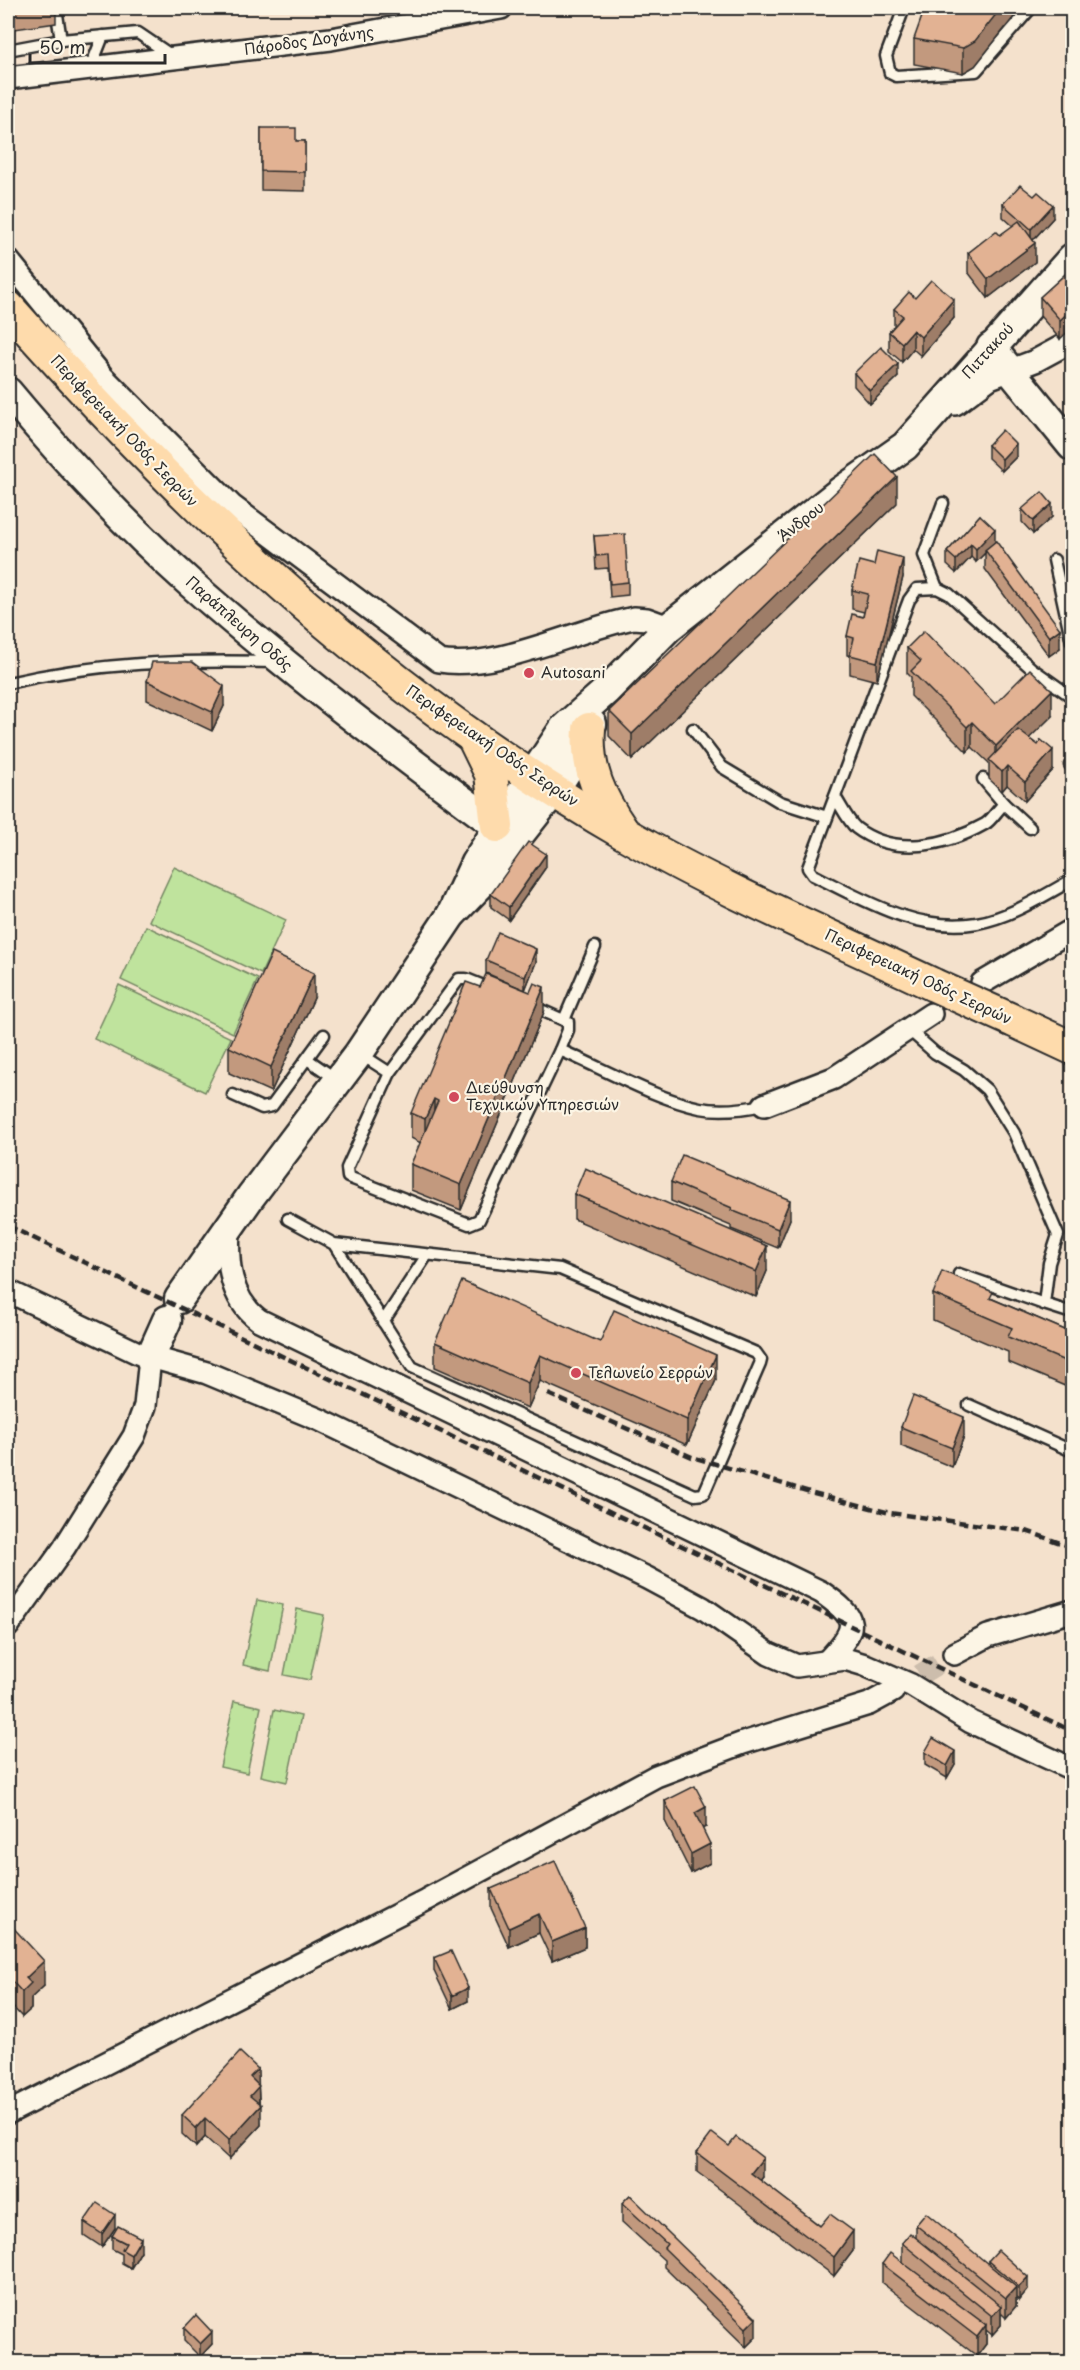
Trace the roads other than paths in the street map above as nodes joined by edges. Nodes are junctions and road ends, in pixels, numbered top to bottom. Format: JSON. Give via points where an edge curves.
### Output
{"nodes":[{"id":1,"x":56,"y":8,"type":"edge"},
{"id":2,"x":501,"y":8,"type":"edge"},
{"id":3,"x":904,"y":8,"type":"edge"},
{"id":4,"x":1031,"y":8,"type":"edge"},
{"id":5,"x":447,"y":12,"type":"edge"},
{"id":6,"x":102,"y":36,"type":"junction"},
{"id":7,"x":61,"y":40,"type":"junction"},
{"id":8,"x":8,"y":50,"type":"edge"},
{"id":9,"x":178,"y":60,"type":"junction"},
{"id":10,"x":90,"y":69,"type":"junction"},
{"id":11,"x":8,"y":78,"type":"edge"},
{"id":12,"x":1072,"y":258,"type":"edge"},
{"id":13,"x":8,"y":260,"type":"edge"},
{"id":14,"x":8,"y":308,"type":"edge"},
{"id":15,"x":1072,"y":341,"type":"edge"},
{"id":16,"x":991,"y":348,"type":"junction"},
{"id":17,"x":1009,"y":369,"type":"junction"},
{"id":18,"x":8,"y":392,"type":"edge"},
{"id":19,"x":1072,"y":446,"type":"edge"},
{"id":20,"x":905,"y":447,"type":"junction"},
{"id":21,"x":943,"y":503,"type":"dead end"},
{"id":22,"x":1054,"y":561,"type":"dead end"},
{"id":23,"x":937,"y":588,"type":"junction"},
{"id":24,"x":669,"y":627,"type":"junction"},
{"id":25,"x":1072,"y":642,"type":"edge"},
{"id":26,"x":283,"y":663,"type":"junction"},
{"id":27,"x":8,"y":683,"type":"edge"},
{"id":28,"x":607,"y":690,"type":"junction"},
{"id":29,"x":1072,"y":698,"type":"edge"},
{"id":30,"x":589,"y":729,"type":"junction"},
{"id":31,"x":693,"y":729,"type":"dead end"},
{"id":32,"x":473,"y":736,"type":"junction"},
{"id":33,"x":982,"y":779,"type":"dead end"},
{"id":34,"x":542,"y":783,"type":"junction"},
{"id":35,"x":835,"y":797,"type":"junction"},
{"id":36,"x":1004,"y":804,"type":"junction"},
{"id":37,"x":827,"y":817,"type":"junction"},
{"id":38,"x":497,"y":826,"type":"junction"},
{"id":39,"x":1030,"y":828,"type":"dead end"},
{"id":40,"x":624,"y":834,"type":"junction"},
{"id":41,"x":1072,"y":880,"type":"edge"},
{"id":42,"x":451,"y":915,"type":"junction"},
{"id":43,"x":1072,"y":930,"type":"edge"},
{"id":44,"x":595,"y":947,"type":"dead end"},
{"id":45,"x":982,"y":983,"type":"dead end"},
{"id":46,"x":499,"y":992,"type":"edge"},
{"id":47,"x":932,"y":1000,"type":"junction"},
{"id":48,"x":521,"y":1001,"type":"edge"},
{"id":49,"x":564,"y":1020,"type":"junction"},
{"id":50,"x":908,"y":1029,"type":"junction"},
{"id":51,"x":324,"y":1035,"type":"dead end"},
{"id":52,"x":1072,"y":1048,"type":"edge"},
{"id":53,"x":560,"y":1050,"type":"junction"},
{"id":54,"x":359,"y":1053,"type":"junction"},
{"id":55,"x":307,"y":1059,"type":"junction"},
{"id":56,"x":390,"y":1073,"type":"junction"},
{"id":57,"x":338,"y":1080,"type":"junction"},
{"id":58,"x":233,"y":1095,"type":"dead end"},
{"id":59,"x":764,"y":1104,"type":"joint"},
{"id":60,"x":288,"y":1219,"type":"dead end"},
{"id":61,"x":229,"y":1227,"type":"junction"},
{"id":62,"x":334,"y":1245,"type":"junction"},
{"id":63,"x":427,"y":1255,"type":"junction"},
{"id":64,"x":959,"y":1274,"type":"dead end"},
{"id":65,"x":11,"y":1297,"type":"edge"},
{"id":66,"x":1044,"y":1304,"type":"junction"},
{"id":67,"x":1072,"y":1313,"type":"edge"},
{"id":68,"x":383,"y":1322,"type":"junction"},
{"id":69,"x":150,"y":1358,"type":"junction"},
{"id":70,"x":969,"y":1405,"type":"dead end"},
{"id":71,"x":1072,"y":1451,"type":"edge"},
{"id":72,"x":1072,"y":1611,"type":"edge"},
{"id":73,"x":8,"y":1626,"type":"edge"},
{"id":74,"x":954,"y":1654,"type":"tunnel mouth"},
{"id":75,"x":828,"y":1660,"type":"junction"},
{"id":76,"x":893,"y":1691,"type":"tunnel mouth"},
{"id":77,"x":1072,"y":1769,"type":"edge"},
{"id":78,"x":8,"y":2113,"type":"edge"}],
"edges":[{"from":1,"to":7,"type":"lane"},
{"from":2,"to":5,"type":"street","name":"Πάροδος Δογάνης"},
{"from":3,"to":4,"type":"lane","via":[[886,56],[890,73],[896,76],[976,71]]},
{"from":5,"to":9,"type":"street","name":"Πάροδος Δογάνης","via":[[332,39]]},
{"from":6,"to":7,"type":"lane"},
{"from":6,"to":9,"type":"lane","via":[[138,33]]},
{"from":6,"to":10,"type":"lane"},
{"from":7,"to":8,"type":"lane"},
{"from":9,"to":10,"type":"street","name":"Πάροδος Δογάνης"},
{"from":10,"to":11,"type":"street","name":"Πάροδος Δογάνης"},
{"from":12,"to":16,"type":"street","name":"Πιττακού"},
{"from":13,"to":24,"type":"street","via":[[103,377],[232,506],[439,661],[494,657],[634,618]]},
{"from":14,"to":32,"type":"main road","name":"Περιφερειακή Οδός Σερρών","via":[[137,448],[300,604],[367,659]]},
{"from":15,"to":17,"type":"street","name":"Άνδρου","via":[[1035,361]]},
{"from":16,"to":17,"type":"street"},
{"from":16,"to":20,"type":"street","name":"Πιττακού"},
{"from":17,"to":19,"type":"street"},
{"from":17,"to":20,"type":"street","name":"Άνδρου","via":[[980,384]]},
{"from":18,"to":26,"type":"street","name":"Παράπλευρη Οδός","via":[[59,452],[189,581]]},
{"from":20,"to":24,"type":"street","name":"Άνδρου","via":[[841,491]]},
{"from":21,"to":23,"type":"lane","via":[[924,555]]},
{"from":22,"to":25,"type":"lane"},
{"from":23,"to":29,"type":"lane","via":[[949,594],[1030,668]]},
{"from":23,"to":35,"type":"lane","via":[[917,589],[909,600]]},
{"from":24,"to":28,"type":"street","name":"Άνδρου"},
{"from":26,"to":27,"type":"lane","via":[[187,660],[65,670]]},
{"from":26,"to":38,"type":"street","name":"Παράπλευρη Οδός"},
{"from":28,"to":30,"type":"street"},
{"from":28,"to":34,"type":"street","name":"Άνδρου","via":[[564,728]]},
{"from":30,"to":34,"type":"street"},
{"from":30,"to":40,"type":"main road","via":[[591,772]]},
{"from":31,"to":37,"type":"lane","via":[[722,767],[759,792]]},
{"from":32,"to":34,"type":"main road","name":"Περιφερειακή Οδός Σερρών"},
{"from":32,"to":38,"type":"main road","via":[[491,774]]},
{"from":33,"to":36,"type":"lane"},
{"from":34,"to":38,"type":"street"},
{"from":34,"to":40,"type":"main road","name":"Περιφερειακή Οδός Σερρών"},
{"from":34,"to":42,"type":"street","via":[[479,886]]},
{"from":35,"to":36,"type":"lane","via":[[855,827],[882,841],[910,847],[935,844],[987,823]]},
{"from":35,"to":37,"type":"lane"},
{"from":36,"to":39,"type":"lane"},
{"from":37,"to":41,"type":"lane","via":[[809,872],[898,915],[932,923],[977,923],[1020,907]]},
{"from":38,"to":42,"type":"street","via":[[467,876]]},
{"from":40,"to":47,"type":"main road","name":"Περιφερειακή Οδός Σερρών"},
{"from":42,"to":54,"type":"street"},
{"from":43,"to":45,"type":"street"},
{"from":44,"to":49,"type":"lane"},
{"from":46,"to":56,"type":"lane","via":[[459,979]]},
{"from":47,"to":50,"type":"street"},
{"from":47,"to":52,"type":"main road","name":"Περιφερειακή Οδός Σερρών","bridge":true,"via":[[1014,1021]]},
{"from":48,"to":49,"type":"lane"},
{"from":49,"to":53,"type":"lane","via":[[569,1026]]},
{"from":50,"to":59,"type":"street","via":[[834,1078]]},
{"from":50,"to":66,"type":"lane","via":[[987,1090],[1014,1133],[1058,1235],[1049,1263]]},
{"from":51,"to":55,"type":"lane"},
{"from":53,"to":56,"type":"lane","via":[[479,1220],[473,1224],[348,1177],[346,1168]]},
{"from":53,"to":59,"type":"lane","via":[[702,1108],[742,1110]]},
{"from":54,"to":56,"type":"lane"},
{"from":54,"to":57,"type":"street"},
{"from":55,"to":57,"type":"lane"},
{"from":55,"to":58,"type":"lane","via":[[272,1106],[262,1108]]},
{"from":57,"to":61,"type":"street"},
{"from":60,"to":62,"type":"lane"},
{"from":61,"to":69,"type":"street","via":[[173,1309]]},
{"from":61,"to":75,"type":"street","via":[[232,1283],[245,1310],[821,1592],[850,1616],[851,1626]]},
{"from":62,"to":63,"type":"lane"},
{"from":62,"to":68,"type":"lane"},
{"from":63,"to":68,"type":"lane"},
{"from":63,"to":68,"type":"lane","via":[[560,1269],[759,1356],[760,1364],[705,1491],[695,1495],[412,1367]]},
{"from":64,"to":66,"type":"lane"},
{"from":65,"to":69,"type":"street"},
{"from":66,"to":67,"type":"lane"},
{"from":69,"to":73,"type":"street","via":[[143,1414],[134,1436],[64,1548]]},
{"from":69,"to":75,"type":"street","via":[[207,1373],[365,1442],[657,1583],[704,1608],[769,1654],[797,1666]]},
{"from":70,"to":71,"type":"lane"},
{"from":72,"to":74,"type":"street","via":[[988,1636]]},
{"from":75,"to":77,"type":"street","via":[[845,1659],[888,1674],[971,1722]]},
{"from":76,"to":78,"type":"street","via":[[869,1704],[743,1743],[656,1776],[426,1900]]}]}
